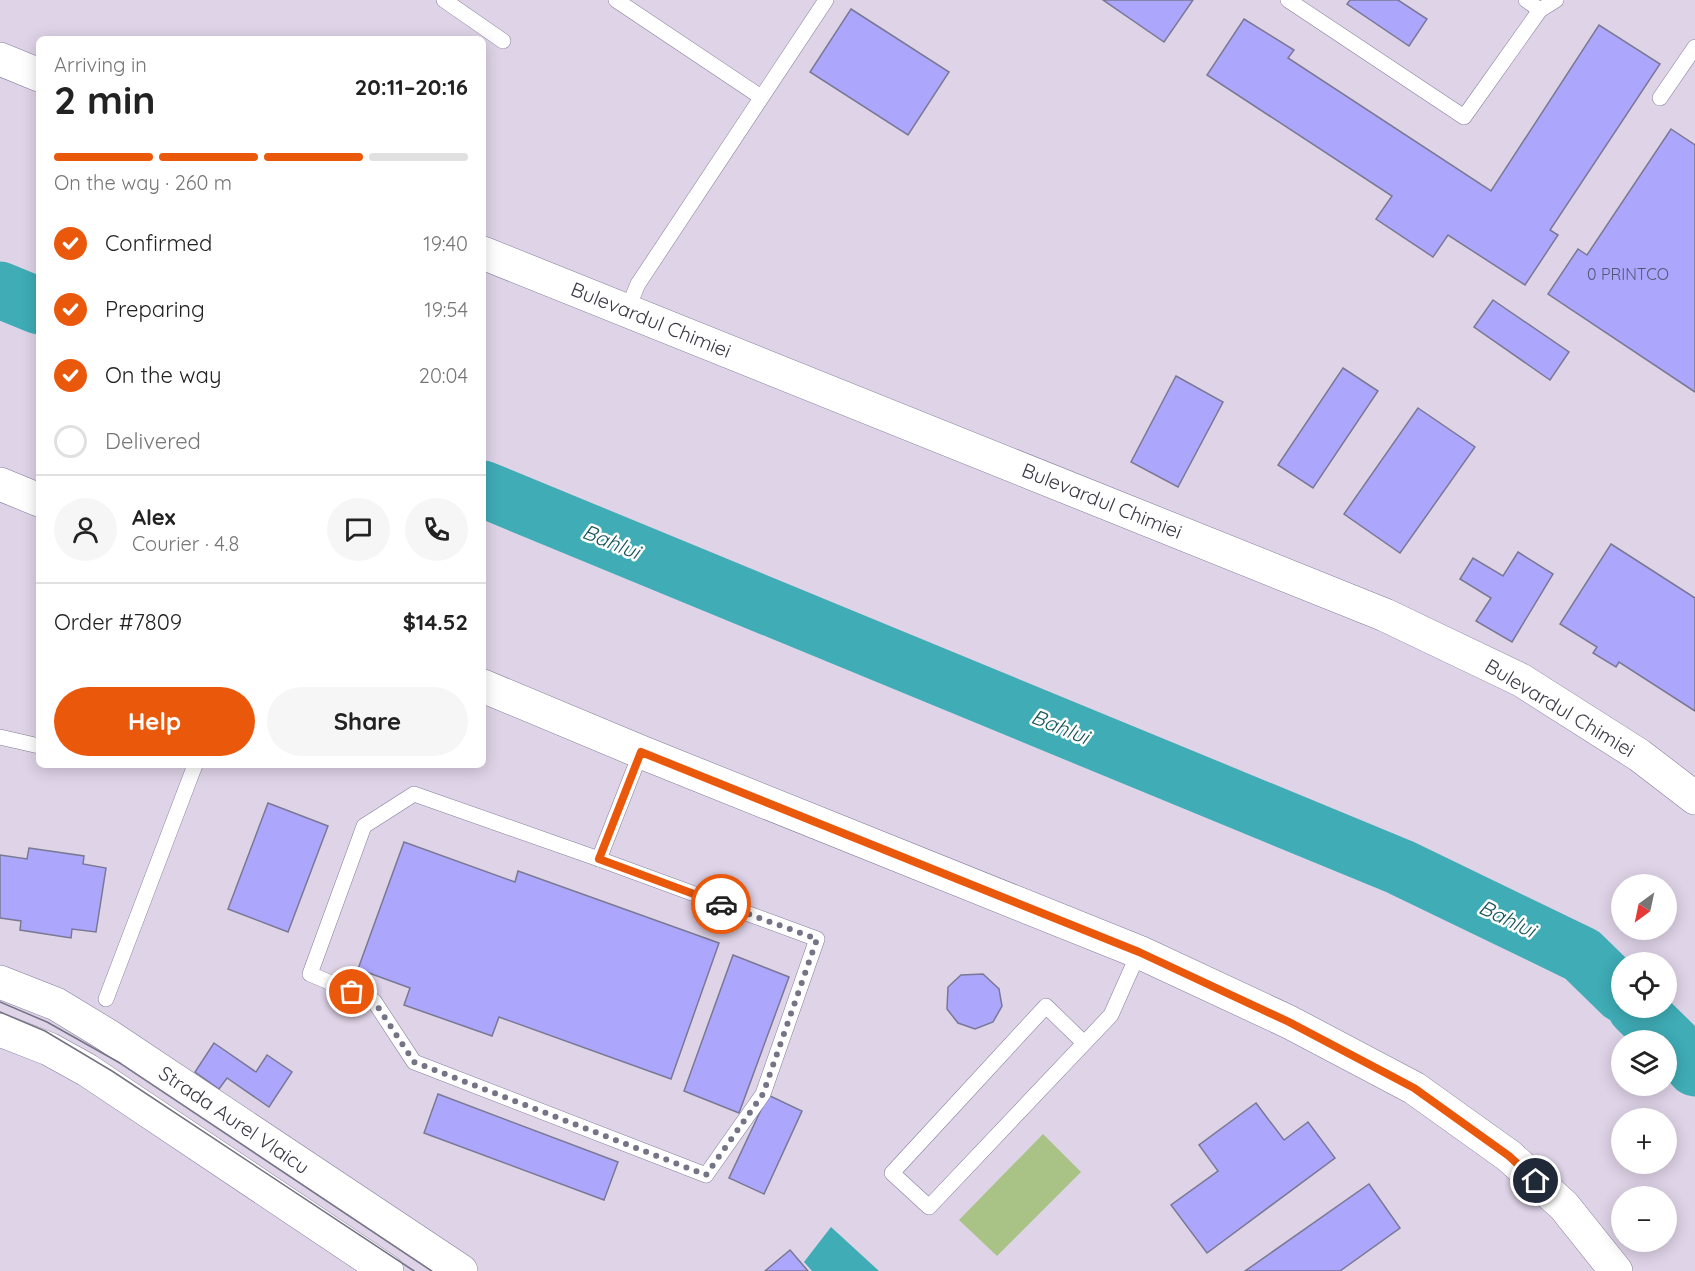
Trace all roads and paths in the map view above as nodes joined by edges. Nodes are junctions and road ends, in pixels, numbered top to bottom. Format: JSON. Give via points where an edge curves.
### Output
{"nodes":[{"id":1,"x":444,"y":0,"type":"edge"},
{"id":2,"x":616,"y":0,"type":"edge"},
{"id":3,"x":825,"y":0,"type":"edge"},
{"id":4,"x":1288,"y":0,"type":"edge"},
{"id":5,"x":1526,"y":0,"type":"edge"},
{"id":6,"x":1556,"y":0,"type":"edge"},
{"id":7,"x":1540,"y":10,"type":"junction"},
{"id":8,"x":503,"y":41,"type":"dead end"},
{"id":9,"x":1695,"y":46,"type":"edge"},
{"id":10,"x":0,"y":59,"type":"edge"},
{"id":11,"x":36,"y":74,"type":"edge"},
{"id":12,"x":761,"y":97,"type":"junction"},
{"id":13,"x":1660,"y":98,"type":"dead end"},
{"id":14,"x":486,"y":254,"type":"edge"},
{"id":15,"x":627,"y":310,"type":"junction"},
{"id":16,"x":0,"y":484,"type":"edge"},
{"id":17,"x":36,"y":499,"type":"edge"},
{"id":18,"x":486,"y":687,"type":"edge"},
{"id":19,"x":0,"y":737,"type":"edge"},
{"id":20,"x":36,"y":745,"type":"edge"},
{"id":21,"x":641,"y":752,"type":"junction"},
{"id":22,"x":194,"y":768,"type":"edge"},
{"id":23,"x":1695,"y":798,"type":"edge"},
{"id":24,"x":599,"y":859,"type":"junction"},
{"id":25,"x":1139,"y":952,"type":"junction"},
{"id":26,"x":0,"y":982,"type":"edge"},
{"id":27,"x":106,"y":999,"type":"dead end"},
{"id":28,"x":0,"y":1030,"type":"edge"},
{"id":29,"x":1084,"y":1043,"type":"junction"},
{"id":30,"x":387,"y":1271,"type":"edge"},
{"id":31,"x":461,"y":1271,"type":"edge"},
{"id":32,"x":1616,"y":1271,"type":"edge"}],
"edges":[{"from":1,"to":8,"type":"lane"},
{"from":2,"to":12,"type":"lane"},
{"from":3,"to":12,"type":"lane"},
{"from":4,"to":7,"type":"lane","via":[[1464,117]]},
{"from":5,"to":7,"type":"lane"},
{"from":6,"to":7,"type":"lane"},
{"from":9,"to":13,"type":"lane"},
{"from":10,"to":11,"type":"street"},
{"from":12,"to":15,"type":"lane","via":[[638,284]]},
{"from":14,"to":15,"type":"street","name":"Bulevardul Chimiei"},
{"from":15,"to":23,"type":"street","name":"Bulevardul Chimiei","via":[[1385,615],[1521,680],[1639,755]]},
{"from":16,"to":17,"type":"street"},
{"from":18,"to":21,"type":"street"},
{"from":19,"to":20,"type":"lane"},
{"from":21,"to":24,"type":"lane"},
{"from":21,"to":25,"type":"street"},
{"from":22,"to":27,"type":"lane"},
{"from":24,"to":24,"type":"lane","via":[[414,794],[364,826],[310,974],[374,1001],[414,1062],[706,1175],[763,1094],[817,939]]},
{"from":25,"to":29,"type":"lane","via":[[1111,1015]]},
{"from":25,"to":32,"type":"street","via":[[1289,1022],[1414,1088],[1509,1156],[1564,1206]]},
{"from":26,"to":31,"type":"street","name":"Strada Aurel Vlaicu","via":[[56,1004],[107,1035]]},
{"from":28,"to":30,"type":"street","name":"Strada Aurel Vlaicu","via":[[49,1049],[87,1070]]},
{"from":29,"to":29,"type":"lane","via":[[929,1207],[892,1173],[1046,1006]]}]}
